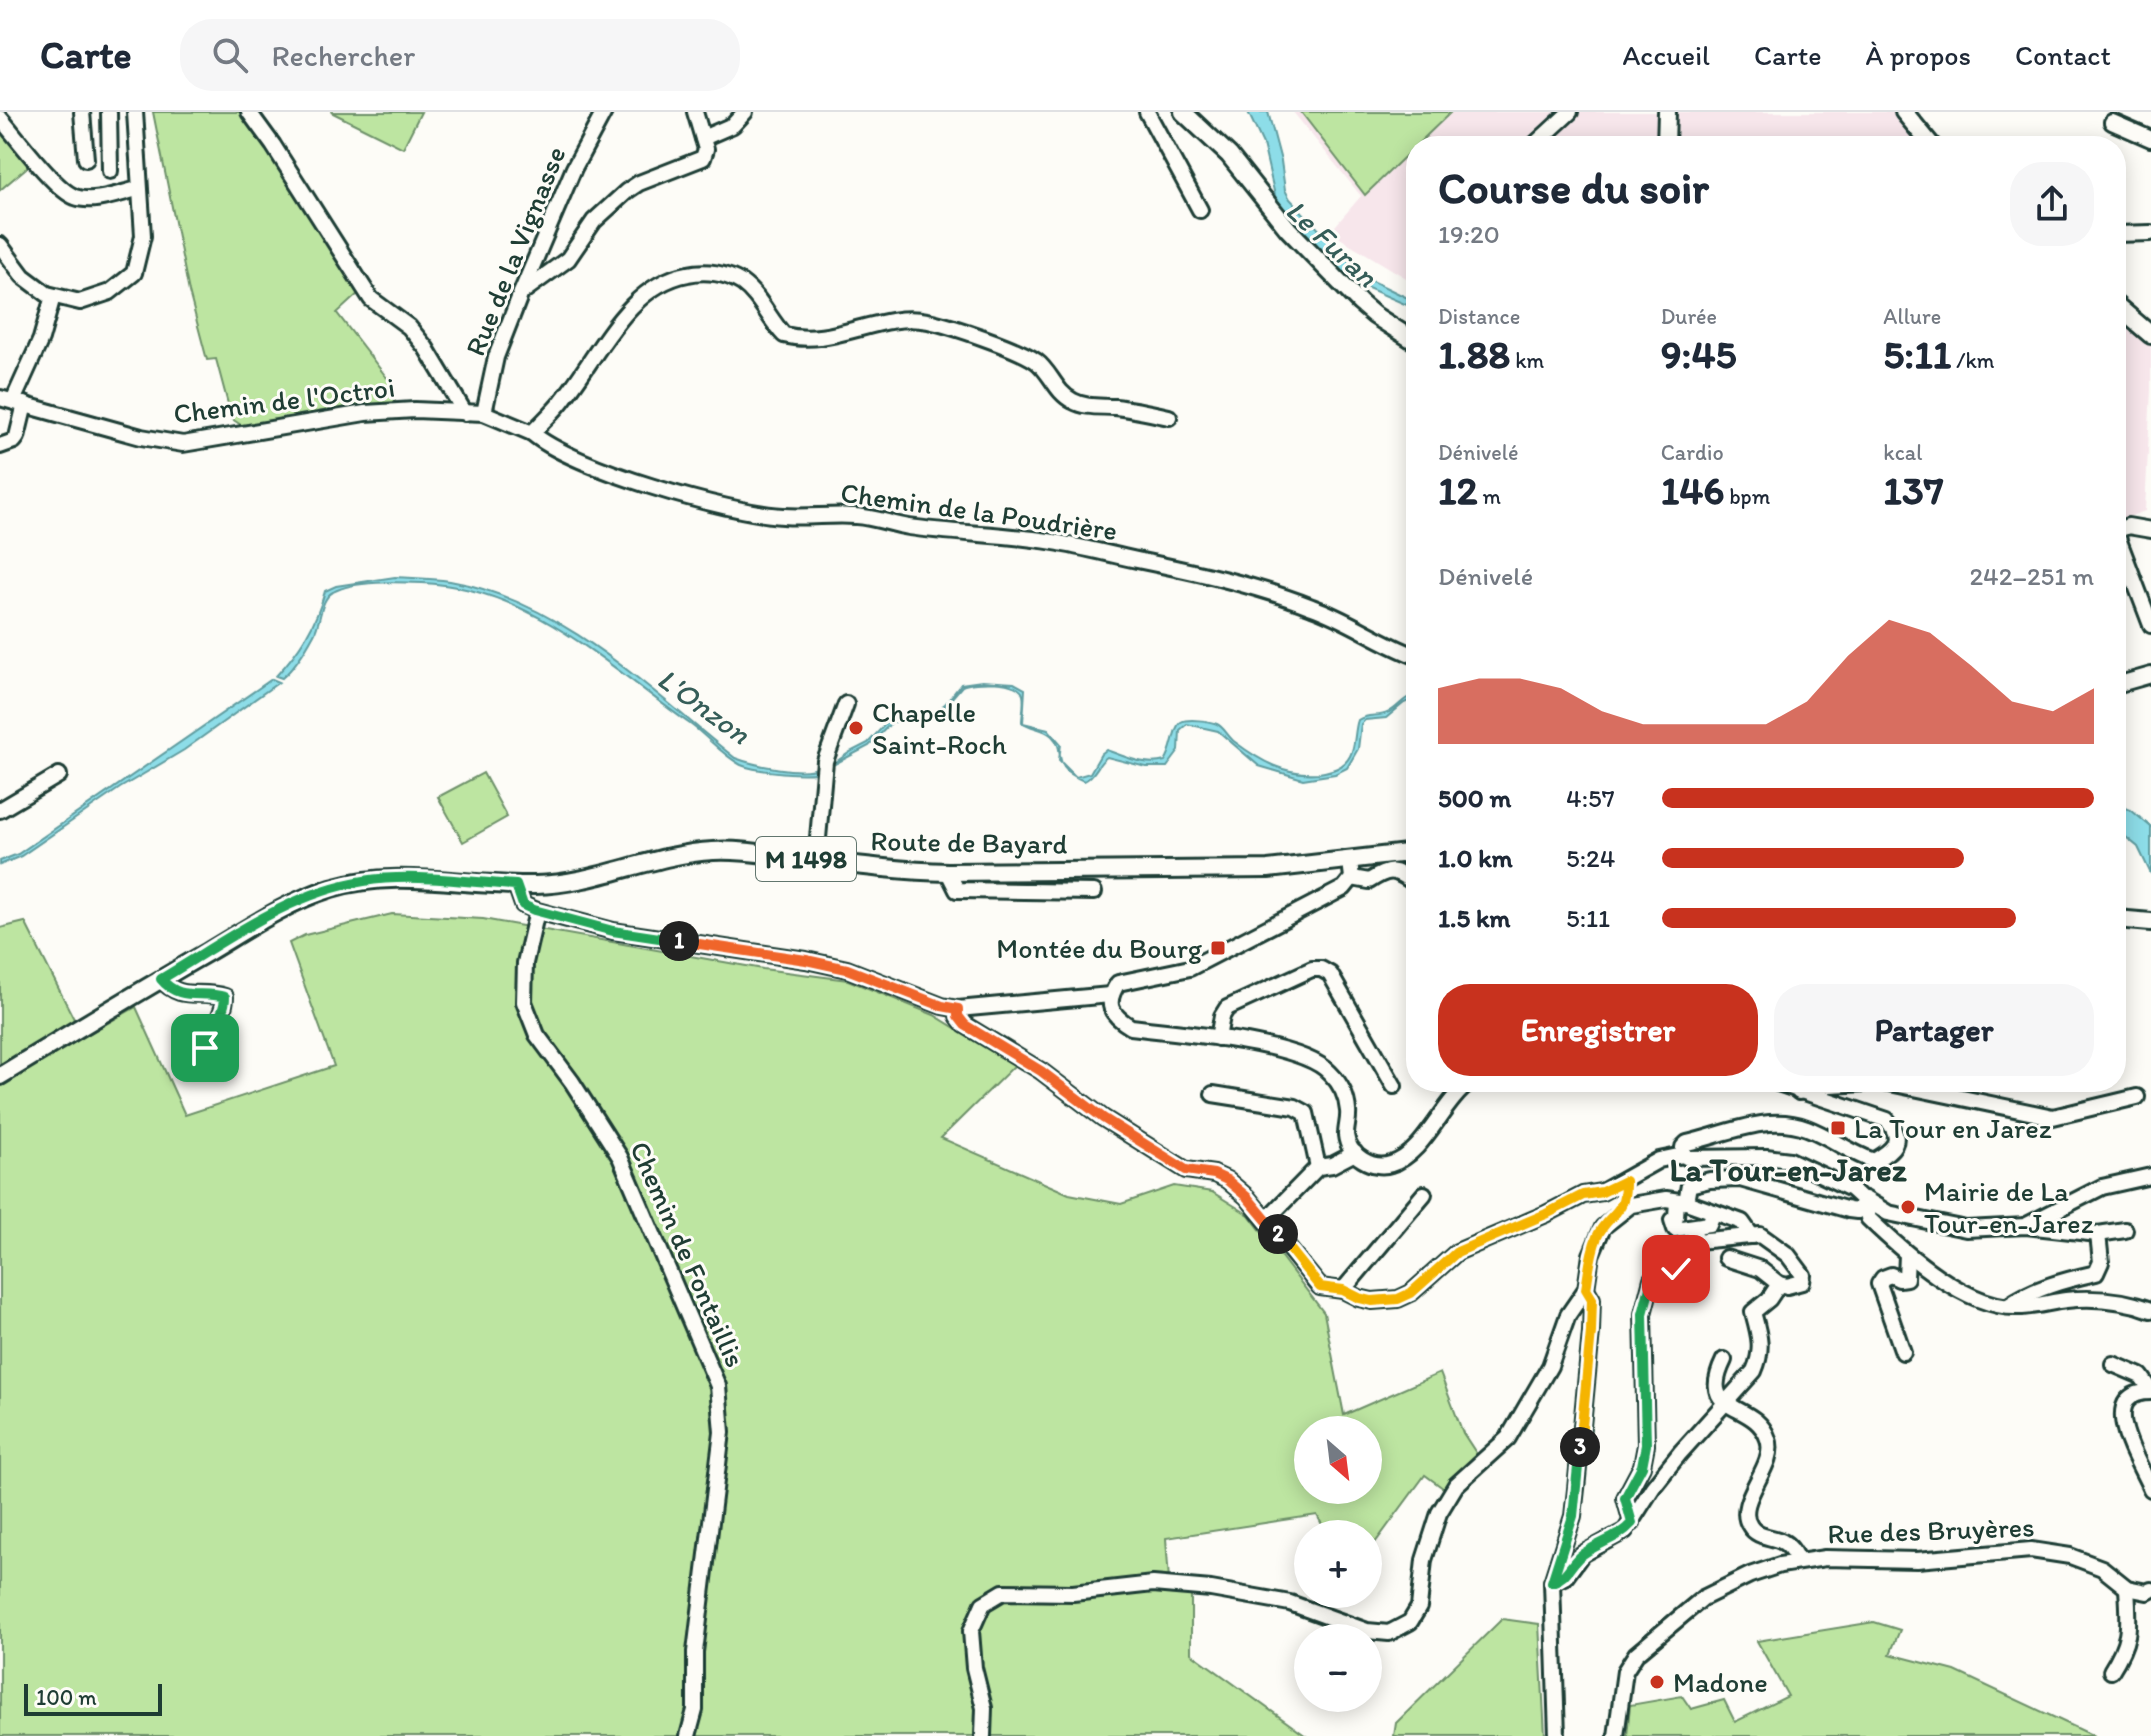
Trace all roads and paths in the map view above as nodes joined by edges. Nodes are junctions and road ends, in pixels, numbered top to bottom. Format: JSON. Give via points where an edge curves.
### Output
{"nodes":[{"id":1,"x":82,"y":112,"type":"edge"},
{"id":2,"x":109,"y":112,"type":"edge"},
{"id":3,"x":135,"y":112,"type":"edge"},
{"id":4,"x":249,"y":112,"type":"edge"},
{"id":5,"x":604,"y":112,"type":"edge"},
{"id":6,"x":695,"y":112,"type":"edge"},
{"id":7,"x":745,"y":112,"type":"edge"},
{"id":8,"x":1147,"y":112,"type":"edge"},
{"id":9,"x":1183,"y":112,"type":"edge"},
{"id":10,"x":1570,"y":112,"type":"edge"},
{"id":11,"x":1667,"y":112,"type":"edge"},
{"id":12,"x":1904,"y":112,"type":"edge"},
{"id":13,"x":0,"y":118,"type":"edge"},
{"id":14,"x":2112,"y":122,"type":"dead end"},
{"id":15,"x":1544,"y":136,"type":"edge"},
{"id":16,"x":1666,"y":136,"type":"edge"},
{"id":17,"x":1924,"y":136,"type":"edge"},
{"id":18,"x":703,"y":138,"type":"junction"},
{"id":19,"x":2151,"y":139,"type":"edge"},
{"id":20,"x":86,"y":159,"type":"dead end"},
{"id":21,"x":110,"y":171,"type":"dead end"},
{"id":22,"x":138,"y":189,"type":"junction"},
{"id":23,"x":1200,"y":210,"type":"dead end"},
{"id":24,"x":2151,"y":233,"type":"edge"},
{"id":25,"x":2126,"y":234,"type":"edge"},
{"id":26,"x":0,"y":245,"type":"edge"},
{"id":27,"x":521,"y":293,"type":"junction"},
{"id":28,"x":53,"y":296,"type":"junction"},
{"id":29,"x":2126,"y":314,"type":"edge"},
{"id":30,"x":2151,"y":335,"type":"edge"},
{"id":31,"x":1406,"y":336,"type":"edge"},
{"id":32,"x":13,"y":401,"type":"edge"},
{"id":33,"x":465,"y":413,"type":"junction"},
{"id":34,"x":484,"y":413,"type":"junction"},
{"id":35,"x":1169,"y":417,"type":"dead end"},
{"id":36,"x":532,"y":433,"type":"junction"},
{"id":37,"x":0,"y":446,"type":"edge"},
{"id":38,"x":2126,"y":527,"type":"edge"},
{"id":39,"x":2151,"y":530,"type":"edge"},
{"id":40,"x":2126,"y":559,"type":"edge"},
{"id":41,"x":2151,"y":625,"type":"edge"},
{"id":42,"x":1406,"y":652,"type":"edge"},
{"id":43,"x":2151,"y":675,"type":"edge"},
{"id":44,"x":2126,"y":682,"type":"edge"},
{"id":45,"x":846,"y":704,"type":"dead end"},
{"id":46,"x":59,"y":775,"type":"dead end"},
{"id":47,"x":0,"y":810,"type":"edge"},
{"id":48,"x":1406,"y":855,"type":"edge"},
{"id":49,"x":816,"y":860,"type":"junction"},
{"id":50,"x":1351,"y":870,"type":"junction"},
{"id":51,"x":948,"y":872,"type":"junction"},
{"id":52,"x":1406,"y":878,"type":"edge"},
{"id":53,"x":516,"y":885,"type":"junction"},
{"id":54,"x":1094,"y":892,"type":"dead end"},
{"id":55,"x":537,"y":911,"type":"junction"},
{"id":56,"x":2126,"y":920,"type":"edge"},
{"id":57,"x":2151,"y":922,"type":"edge"},
{"id":58,"x":161,"y":979,"type":"junction"},
{"id":59,"x":1110,"y":995,"type":"junction"},
{"id":60,"x":958,"y":1009,"type":"junction"},
{"id":61,"x":1218,"y":1038,"type":"junction"},
{"id":62,"x":214,"y":1066,"type":"dead end"},
{"id":63,"x":0,"y":1076,"type":"edge"},
{"id":64,"x":1394,"y":1086,"type":"dead end"},
{"id":65,"x":1462,"y":1092,"type":"edge"},
{"id":66,"x":1799,"y":1092,"type":"edge"},
{"id":67,"x":1933,"y":1092,"type":"edge"},
{"id":68,"x":1213,"y":1094,"type":"dead end"},
{"id":69,"x":2137,"y":1097,"type":"dead end"},
{"id":70,"x":1355,"y":1153,"type":"junction"},
{"id":71,"x":1683,"y":1155,"type":"junction"},
{"id":72,"x":1318,"y":1167,"type":"junction"},
{"id":73,"x":2151,"y":1176,"type":"edge"},
{"id":74,"x":1625,"y":1181,"type":"junction"},
{"id":75,"x":1424,"y":1194,"type":"dead end"},
{"id":76,"x":1682,"y":1202,"type":"junction"},
{"id":77,"x":1865,"y":1206,"type":"junction"},
{"id":78,"x":1714,"y":1212,"type":"junction"},
{"id":79,"x":1617,"y":1215,"type":"junction"},
{"id":80,"x":1266,"y":1220,"type":"junction"},
{"id":81,"x":2026,"y":1226,"type":"junction"},
{"id":82,"x":2125,"y":1230,"type":"dead end"},
{"id":83,"x":1695,"y":1234,"type":"junction"},
{"id":84,"x":2098,"y":1234,"type":"junction"},
{"id":85,"x":1752,"y":1236,"type":"junction"},
{"id":86,"x":1736,"y":1238,"type":"junction"},
{"id":87,"x":1907,"y":1255,"type":"junction"},
{"id":88,"x":1676,"y":1269,"type":"dead end"},
{"id":89,"x":1779,"y":1284,"type":"junction"},
{"id":90,"x":1586,"y":1289,"type":"junction"},
{"id":91,"x":1343,"y":1290,"type":"junction"},
{"id":92,"x":2007,"y":1306,"type":"junction"},
{"id":93,"x":2151,"y":1310,"type":"edge"},
{"id":94,"x":1903,"y":1352,"type":"dead end"},
{"id":95,"x":1724,"y":1360,"type":"dead end"},
{"id":96,"x":2113,"y":1364,"type":"dead end"},
{"id":97,"x":2151,"y":1391,"type":"edge"},
{"id":98,"x":1726,"y":1404,"type":"junction"},
{"id":99,"x":2151,"y":1489,"type":"edge"},
{"id":100,"x":1632,"y":1523,"type":"junction"},
{"id":101,"x":1798,"y":1561,"type":"junction"},
{"id":102,"x":1552,"y":1582,"type":"junction"},
{"id":103,"x":2127,"y":1588,"type":"junction"},
{"id":104,"x":2151,"y":1590,"type":"edge"},
{"id":105,"x":2111,"y":1671,"type":"dead end"},
{"id":106,"x":688,"y":1736,"type":"edge"},
{"id":107,"x":983,"y":1736,"type":"edge"},
{"id":108,"x":1557,"y":1736,"type":"edge"},
{"id":109,"x":1616,"y":1736,"type":"edge"}],
"edges":[{"from":1,"to":20,"type":"street"},
{"from":2,"to":21,"type":"street"},
{"from":3,"to":22,"type":"street"},
{"from":4,"to":33,"type":"street","via":[[371,299],[409,327]]},
{"from":5,"to":27,"type":"street","name":"Rue de la Vignasse"},
{"from":6,"to":18,"type":"street"},
{"from":7,"to":18,"type":"street","via":[[733,125]]},
{"from":8,"to":23,"type":"street"},
{"from":9,"to":31,"type":"main road","via":[[1229,155],[1288,229],[1360,303]]},
{"from":10,"to":15,"type":"street"},
{"from":11,"to":16,"type":"main road"},
{"from":12,"to":17,"type":"main road"},
{"from":13,"to":22,"type":"street","via":[[76,198]]},
{"from":14,"to":19,"type":"street"},
{"from":18,"to":27,"type":"street","via":[[703,158],[627,191],[594,221],[568,259]]},
{"from":22,"to":28,"type":"street","via":[[143,236],[134,273],[110,292],[80,302]]},
{"from":24,"to":25,"type":"street"},
{"from":26,"to":28,"type":"street","via":[[23,276]]},
{"from":27,"to":34,"type":"street","name":"Rue de la Vignasse","via":[[496,357]]},
{"from":28,"to":32,"type":"street","via":[[41,339]]},
{"from":29,"to":30,"type":"main road"},
{"from":32,"to":33,"type":"street","name":"Chemin de l'Octroi","via":[[183,444],[365,413]]},
{"from":32,"to":37,"type":"street","via":[[17,437]]},
{"from":33,"to":34,"type":"street","name":"Chemin de l'Octroi"},
{"from":34,"to":36,"type":"street","name":"Chemin de la Poudrière"},
{"from":35,"to":36,"type":"street","via":[[1074,402],[1037,362],[927,321],[907,319],[815,339],[784,335],[754,293],[739,282],[701,271],[659,284],[639,300]]},
{"from":36,"to":42,"type":"street","name":"Chemin de la Poudrière","via":[[545,445],[597,467],[741,509],[782,516],[858,516],[909,527],[1053,542],[1271,592],[1354,624]]},
{"from":38,"to":39,"type":"street"},
{"from":40,"to":41,"type":"street"},
{"from":43,"to":44,"type":"street"},
{"from":45,"to":49,"type":"street","via":[[825,768]]},
{"from":46,"to":47,"type":"street"},
{"from":48,"to":50,"type":"main road","name":"Route de Bayard","number":"M 1498"},
{"from":49,"to":51,"type":"main road","name":"Route de Bayard","number":"M 1498"},
{"from":49,"to":53,"type":"main road","name":"Route de Bayard","number":"M 1498","via":[[713,851],[569,882]]},
{"from":50,"to":51,"type":"main road","name":"Route de Bayard","number":"M 1498"},
{"from":50,"to":52,"type":"street","via":[[1369,881],[1396,871]]},
{"from":50,"to":59,"type":"street","via":[[1344,888],[1190,968],[1128,979]]},
{"from":51,"to":54,"type":"street","via":[[957,890]]},
{"from":53,"to":55,"type":"street","via":[[523,905]]},
{"from":53,"to":58,"type":"main road","name":"Route de Bayard","number":"M 1498","via":[[404,877],[347,884],[300,900]]},
{"from":55,"to":60,"type":"street","via":[[613,931],[847,969]]},
{"from":55,"to":106,"type":"street","name":"Chemin de Fontaillis","via":[[525,963],[524,1002],[537,1035],[620,1157],[718,1386],[722,1432],[695,1652],[695,1710]]},
{"from":56,"to":57,"type":"main road"},
{"from":58,"to":62,"type":"street","via":[[169,989],[187,995],[225,997],[205,1048]]},
{"from":58,"to":63,"type":"main road","name":"Route de Bayard","number":"M 1498"},
{"from":59,"to":60,"type":"street"},
{"from":59,"to":61,"type":"street","via":[[1119,1020],[1131,1027]]},
{"from":60,"to":80,"type":"street","via":[[965,1025],[1041,1071],[1103,1118],[1186,1170],[1227,1180]]},
{"from":61,"to":64,"type":"street","via":[[1227,1008],[1321,969],[1330,974]]},
{"from":61,"to":70,"type":"street","via":[[1315,1060],[1330,1072],[1344,1091],[1346,1135]]},
{"from":65,"to":70,"type":"street","via":[[1404,1159],[1375,1166]]},
{"from":66,"to":71,"type":"street","via":[[1887,1120],[1897,1139],[1891,1151],[1874,1161],[1808,1128],[1767,1123],[1687,1143]]},
{"from":67,"to":69,"type":"street","via":[[2053,1117]]},
{"from":68,"to":72,"type":"street","via":[[1306,1113]]},
{"from":70,"to":72,"type":"street"},
{"from":71,"to":74,"type":"street","via":[[1659,1160]]},
{"from":71,"to":77,"type":"street","via":[[1790,1160],[1851,1189]]},
{"from":72,"to":80,"type":"street"},
{"from":73,"to":81,"type":"street","via":[[2102,1187]]},
{"from":74,"to":79,"type":"street"},
{"from":74,"to":91,"type":"street","via":[[1457,1252],[1398,1299],[1372,1301]]},
{"from":75,"to":91,"type":"street"},
{"from":76,"to":77,"type":"street","via":[[1689,1185],[1740,1179],[1849,1210]]},
{"from":76,"to":78,"type":"street"},
{"from":76,"to":79,"type":"street","via":[[1631,1205]]},
{"from":76,"to":83,"type":"street","via":[[1672,1220],[1675,1229]]},
{"from":77,"to":81,"type":"street","via":[[1966,1229]]},
{"from":77,"to":87,"type":"street","via":[[1868,1218]]},
{"from":78,"to":83,"type":"street","via":[[1709,1224]]},
{"from":78,"to":85,"type":"street","via":[[1742,1222]]},
{"from":79,"to":90,"type":"street","via":[[1597,1237]]},
{"from":80,"to":91,"type":"street","via":[[1320,1287]]},
{"from":81,"to":84,"type":"street"},
{"from":82,"to":84,"type":"street"},
{"from":83,"to":86,"type":"street"},
{"from":84,"to":92,"type":"street","via":[[2101,1262],[2096,1273],[2059,1281]]},
{"from":85,"to":86,"type":"street"},
{"from":85,"to":89,"type":"street","via":[[1760,1235],[1788,1255],[1803,1275],[1802,1282]]},
{"from":86,"to":89,"type":"street","via":[[1731,1259],[1760,1269]]},
{"from":87,"to":92,"type":"street","via":[[1943,1281]]},
{"from":87,"to":94,"type":"street","via":[[1906,1278],[1891,1275],[1879,1284]]},
{"from":88,"to":100,"type":"street","via":[[1652,1279],[1643,1314],[1646,1445],[1642,1466],[1625,1498]]},
{"from":89,"to":98,"type":"street","via":[[1753,1312],[1761,1355]]},
{"from":90,"to":102,"type":"street","via":[[1592,1299],[1591,1332],[1573,1516]]},
{"from":90,"to":107,"type":"street","via":[[1508,1438],[1456,1485],[1439,1513],[1424,1560],[1419,1607],[1410,1622],[1389,1633],[1367,1631],[1290,1603],[1153,1584],[1073,1593],[1003,1592],[983,1604],[971,1631],[984,1708]]},
{"from":92,"to":93,"type":"street","via":[[2113,1300]]},
{"from":95,"to":98,"type":"street","via":[[1715,1387]]},
{"from":96,"to":97,"type":"street","via":[[2141,1376]]},
{"from":97,"to":99,"type":"street","via":[[2132,1397],[2123,1409],[2122,1427]]},
{"from":98,"to":100,"type":"street","via":[[1671,1464]]},
{"from":98,"to":101,"type":"street","via":[[1757,1424],[1768,1439],[1768,1457],[1747,1507],[1750,1528],[1787,1545]]},
{"from":100,"to":102,"type":"street","via":[[1619,1536],[1582,1554],[1562,1579]]},
{"from":101,"to":103,"type":"street","name":"Rue des Bruyères","via":[[1917,1560],[2031,1550],[2102,1568]]},
{"from":101,"to":109,"type":"street","name":"Rue des Bruyères","via":[[1718,1589],[1649,1641],[1625,1671]]},
{"from":102,"to":108,"type":"street"},
{"from":103,"to":104,"type":"street"},
{"from":103,"to":105,"type":"street","via":[[2126,1647]]}]}
